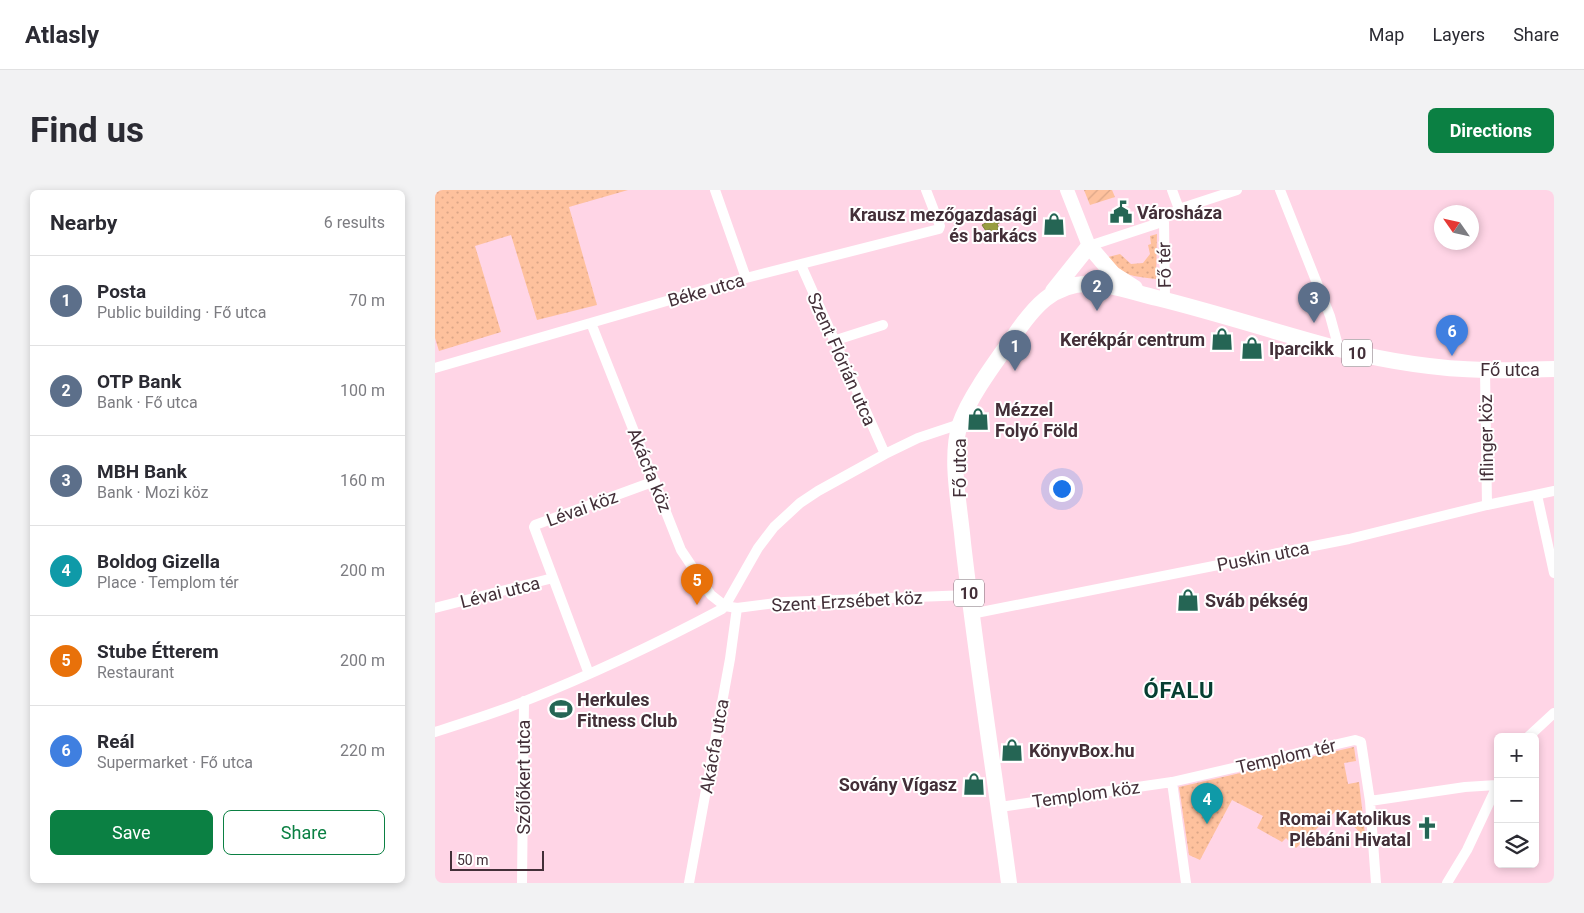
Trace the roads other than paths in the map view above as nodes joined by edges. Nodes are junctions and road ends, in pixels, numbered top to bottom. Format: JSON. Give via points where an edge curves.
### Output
{"nodes":[{"id":1,"x":715,"y":190,"type":"edge"},
{"id":2,"x":926,"y":190,"type":"edge"},
{"id":3,"x":1067,"y":190,"type":"edge"},
{"id":4,"x":1172,"y":190,"type":"edge"},
{"id":5,"x":1237,"y":190,"type":"edge"},
{"id":6,"x":1280,"y":190,"type":"edge"},
{"id":7,"x":1179,"y":209,"type":"junction"},
{"id":8,"x":1164,"y":219,"type":"junction"},
{"id":9,"x":1089,"y":250,"type":"junction"},
{"id":10,"x":801,"y":265,"type":"junction"},
{"id":11,"x":746,"y":278,"type":"junction"},
{"id":12,"x":1090,"y":284,"type":"junction"},
{"id":13,"x":1053,"y":292,"type":"junction"},
{"id":14,"x":1159,"y":299,"type":"junction"},
{"id":15,"x":591,"y":324,"type":"junction"},
{"id":16,"x":883,"y":324,"type":"dead end"},
{"id":17,"x":833,"y":341,"type":"junction"},
{"id":18,"x":1339,"y":349,"type":"junction"},
{"id":19,"x":435,"y":368,"type":"edge"},
{"id":20,"x":1554,"y":369,"type":"edge"},
{"id":21,"x":1485,"y":370,"type":"junction"},
{"id":22,"x":960,"y":424,"type":"junction"},
{"id":23,"x":885,"y":454,"type":"junction"},
{"id":24,"x":655,"y":481,"type":"junction"},
{"id":25,"x":1554,"y":491,"type":"edge"},
{"id":26,"x":1537,"y":495,"type":"junction"},
{"id":27,"x":1487,"y":505,"type":"junction"},
{"id":28,"x":1554,"y":573,"type":"edge"},
{"id":29,"x":553,"y":578,"type":"junction"},
{"id":30,"x":969,"y":595,"type":"junction"},
{"id":31,"x":725,"y":606,"type":"junction"},
{"id":32,"x":435,"y":608,"type":"edge"},
{"id":33,"x":737,"y":608,"type":"junction"},
{"id":34,"x":971,"y":614,"type":"junction"},
{"id":35,"x":589,"y":674,"type":"junction"},
{"id":36,"x":524,"y":702,"type":"junction"},
{"id":37,"x":1554,"y":713,"type":"edge"},
{"id":38,"x":435,"y":732,"type":"edge"},
{"id":39,"x":1532,"y":733,"type":"edge"},
{"id":40,"x":1172,"y":782,"type":"junction"},
{"id":41,"x":1494,"y":785,"type":"edge"},
{"id":42,"x":1494,"y":792,"type":"edge"},
{"id":43,"x":1370,"y":801,"type":"junction"},
{"id":44,"x":999,"y":807,"type":"junction"},
{"id":45,"x":522,"y":883,"type":"edge"},
{"id":46,"x":689,"y":883,"type":"edge"},
{"id":47,"x":1009,"y":883,"type":"edge"},
{"id":48,"x":1187,"y":883,"type":"edge"},
{"id":49,"x":1376,"y":883,"type":"edge"},
{"id":50,"x":1447,"y":883,"type":"edge"}],
"edges":[{"from":1,"to":11,"type":"street"},
{"from":2,"to":10,"type":"street","name":"Béke utca","via":[[939,229]]},
{"from":3,"to":9,"type":"main road"},
{"from":4,"to":7,"type":"street"},
{"from":5,"to":7,"type":"street"},
{"from":6,"to":18,"type":"street","via":[[1330,316]]},
{"from":7,"to":8,"type":"street"},
{"from":8,"to":9,"type":"street","name":"Fő tér"},
{"from":8,"to":14,"type":"street","name":"Fő tér"},
{"from":9,"to":12,"type":"main road","via":[[1082,262]]},
{"from":9,"to":13,"type":"main road"},
{"from":9,"to":14,"type":"main road","via":[[1113,274]]},
{"from":10,"to":11,"type":"street","name":"Béke utca"},
{"from":10,"to":17,"type":"street","name":"Szent Flórián utca"},
{"from":11,"to":15,"type":"street","name":"Béke utca"},
{"from":12,"to":13,"type":"main road","name":"Fő utca","number":"10"},
{"from":12,"to":14,"type":"main road","name":"Fő utca","number":"10"},
{"from":13,"to":22,"type":"main road","name":"Fő utca","number":"10","via":[[1017,332]]},
{"from":14,"to":18,"type":"main road","name":"Fő utca","number":"10"},
{"from":15,"to":19,"type":"street","name":"Béke utca"},
{"from":15,"to":24,"type":"street","name":"Akácfa köz"},
{"from":16,"to":17,"type":"street"},
{"from":17,"to":23,"type":"street","name":"Szent Flórián utca"},
{"from":18,"to":21,"type":"main road","name":"Fő utca","number":"10","via":[[1412,363]]},
{"from":20,"to":21,"type":"main road","name":"Fő utca","number":"10"},
{"from":21,"to":27,"type":"street","name":"Iflinger köz"},
{"from":22,"to":23,"type":"street"},
{"from":22,"to":30,"type":"main road","name":"Fő utca","number":"10","via":[[955,458]]},
{"from":23,"to":31,"type":"street","via":[[818,491],[789,512],[758,548]]},
{"from":24,"to":29,"type":"street","name":"Lévai köz","via":[[535,525]]},
{"from":24,"to":31,"type":"street","name":"Akácfa köz","via":[[681,550],[711,595]]},
{"from":25,"to":26,"type":"street","name":"Puskin utca"},
{"from":26,"to":27,"type":"street","name":"Puskin utca"},
{"from":26,"to":28,"type":"street"},
{"from":27,"to":34,"type":"street","name":"Puskin utca","via":[[1349,539]]},
{"from":29,"to":32,"type":"street","name":"Lévai utca"},
{"from":29,"to":35,"type":"street","name":"Lévai utca"},
{"from":30,"to":33,"type":"street","name":"Szent Erzsébet köz","via":[[784,602]]},
{"from":30,"to":34,"type":"main road","name":"Fő utca","number":"10"},
{"from":31,"to":33,"type":"street","name":"Szent Erzsébet köz"},
{"from":31,"to":35,"type":"street","via":[[656,644]]},
{"from":33,"to":46,"type":"street","name":"Akácfa utca"},
{"from":34,"to":44,"type":"main road","name":"Fő utca","number":"10"},
{"from":35,"to":36,"type":"street"},
{"from":36,"to":38,"type":"street"},
{"from":36,"to":45,"type":"street","name":"Szőlőkert utca"},
{"from":37,"to":39,"type":"street"},
{"from":40,"to":43,"type":"street","name":"Templom tér","via":[[1355,740],[1361,742]]},
{"from":40,"to":44,"type":"street","name":"Templom köz"},
{"from":40,"to":48,"type":"street"},
{"from":41,"to":43,"type":"street"},
{"from":42,"to":50,"type":"street","via":[[1467,850]]},
{"from":43,"to":49,"type":"street","name":"Templom tér"},
{"from":44,"to":47,"type":"main road","name":"Fő utca","number":"10"}]}
